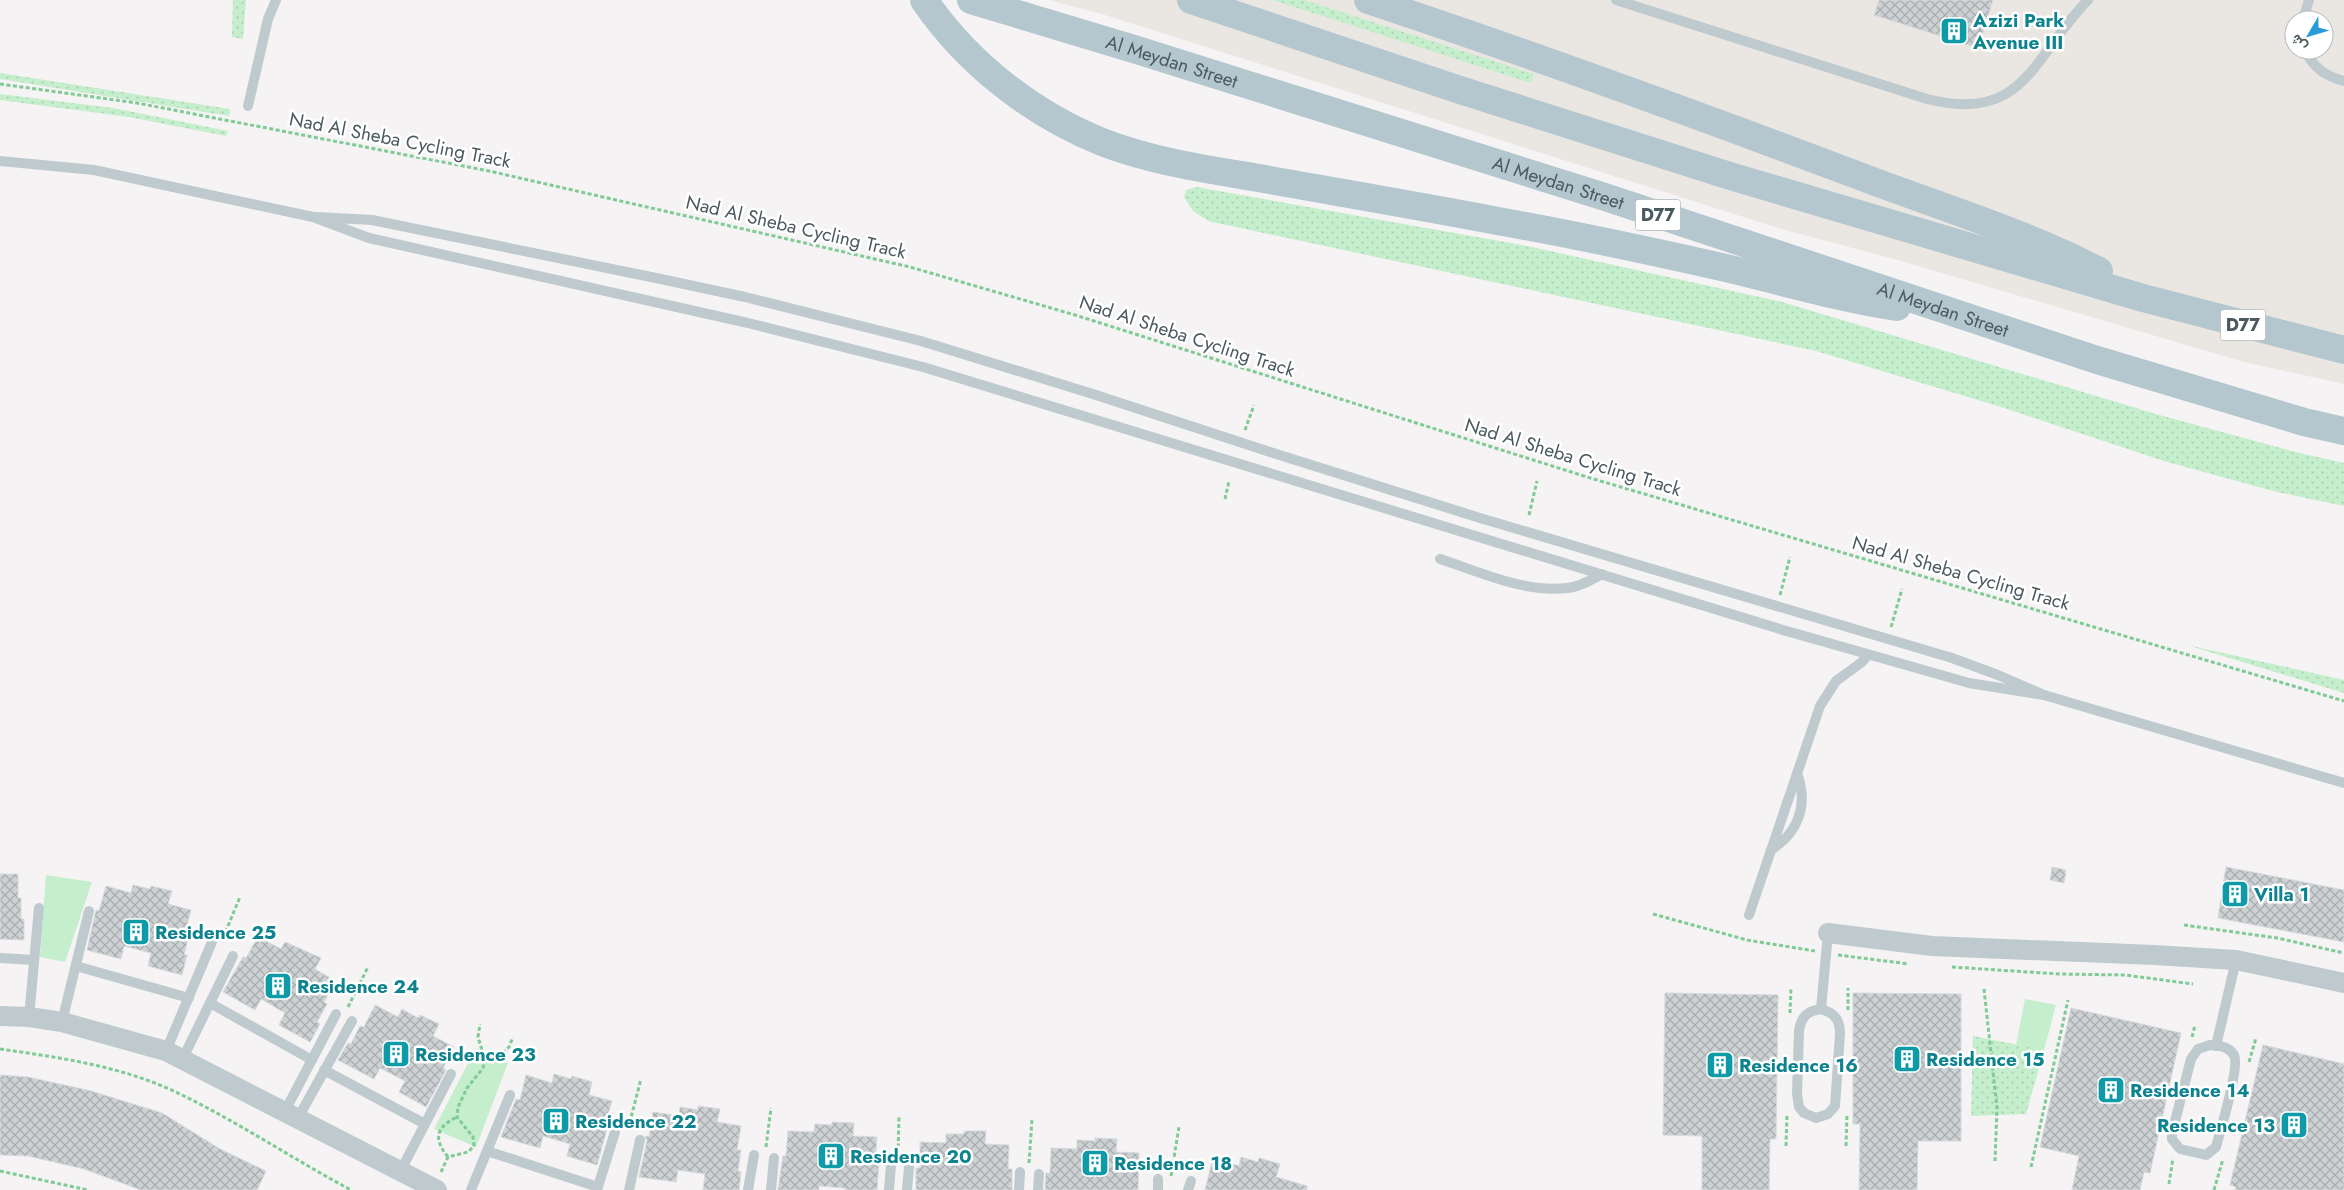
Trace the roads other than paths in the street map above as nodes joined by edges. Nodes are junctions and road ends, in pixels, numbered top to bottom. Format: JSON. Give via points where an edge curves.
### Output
{"nodes":[{"id":1,"x":266,"y":0,"type":"edge"},
{"id":2,"x":276,"y":0,"type":"edge"},
{"id":3,"x":924,"y":0,"type":"edge"},
{"id":4,"x":971,"y":0,"type":"edge"},
{"id":5,"x":1191,"y":0,"type":"edge"},
{"id":6,"x":1368,"y":0,"type":"edge"},
{"id":7,"x":1616,"y":0,"type":"edge"},
{"id":8,"x":2088,"y":0,"type":"edge"},
{"id":9,"x":268,"y":19,"type":"junction"},
{"id":10,"x":2311,"y":60,"type":"edge"},
{"id":11,"x":2344,"y":82,"type":"edge"},
{"id":12,"x":248,"y":106,"type":"dead end"},
{"id":13,"x":0,"y":161,"type":"edge"},
{"id":14,"x":313,"y":217,"type":"junction"},
{"id":15,"x":2143,"y":298,"type":"junction"},
{"id":16,"x":1979,"y":319,"type":"junction"},
{"id":17,"x":2344,"y":350,"type":"edge"},
{"id":18,"x":2344,"y":432,"type":"edge"},
{"id":19,"x":1440,"y":559,"type":"dead end"},
{"id":20,"x":1602,"y":574,"type":"junction"},
{"id":21,"x":1868,"y":654,"type":"junction"},
{"id":22,"x":2044,"y":695,"type":"junction"},
{"id":23,"x":1798,"y":775,"type":"junction"},
{"id":24,"x":2344,"y":783,"type":"edge"},
{"id":25,"x":1771,"y":850,"type":"junction"},
{"id":26,"x":39,"y":908,"type":"dead end"},
{"id":27,"x":89,"y":912,"type":"dead end"},
{"id":28,"x":1750,"y":915,"type":"dead end"},
{"id":29,"x":1828,"y":932,"type":"joint"},
{"id":30,"x":212,"y":942,"type":"dead end"},
{"id":31,"x":233,"y":956,"type":"dead end"},
{"id":32,"x":0,"y":958,"type":"edge"},
{"id":33,"x":34,"y":960,"type":"junction"},
{"id":34,"x":2236,"y":960,"type":"junction"},
{"id":35,"x":76,"y":966,"type":"junction"},
{"id":36,"x":2344,"y":983,"type":"edge"},
{"id":37,"x":189,"y":998,"type":"junction"},
{"id":38,"x":210,"y":1003,"type":"junction"},
{"id":39,"x":1821,"y":1009,"type":"junction"},
{"id":40,"x":336,"y":1014,"type":"dead end"},
{"id":41,"x":0,"y":1016,"type":"edge"},
{"id":42,"x":29,"y":1017,"type":"junction"},
{"id":43,"x":352,"y":1021,"type":"dead end"},
{"id":44,"x":62,"y":1022,"type":"junction"},
{"id":45,"x":2216,"y":1046,"type":"junction"},
{"id":46,"x":174,"y":1054,"type":"junction"},
{"id":47,"x":312,"y":1060,"type":"junction"},
{"id":48,"x":324,"y":1070,"type":"junction"},
{"id":49,"x":451,"y":1074,"type":"dead end"},
{"id":50,"x":510,"y":1095,"type":"dead end"},
{"id":51,"x":291,"y":1114,"type":"junction"},
{"id":52,"x":425,"y":1124,"type":"junction"},
{"id":53,"x":615,"y":1132,"type":"dead end"},
{"id":54,"x":640,"y":1140,"type":"dead end"},
{"id":55,"x":487,"y":1151,"type":"junction"},
{"id":56,"x":754,"y":1154,"type":"dead end"},
{"id":57,"x":774,"y":1158,"type":"dead end"},
{"id":58,"x":891,"y":1165,"type":"dead end"},
{"id":59,"x":909,"y":1167,"type":"dead end"},
{"id":60,"x":400,"y":1172,"type":"junction"},
{"id":61,"x":598,"y":1188,"type":"edge"},
{"id":62,"x":435,"y":1189,"type":"edge"},
{"id":63,"x":471,"y":1190,"type":"edge"},
{"id":64,"x":629,"y":1190,"type":"edge"},
{"id":65,"x":748,"y":1190,"type":"edge"},
{"id":66,"x":771,"y":1190,"type":"edge"},
{"id":67,"x":889,"y":1190,"type":"edge"},
{"id":68,"x":906,"y":1190,"type":"edge"},
{"id":69,"x":1019,"y":1190,"type":"edge"},
{"id":70,"x":1038,"y":1190,"type":"edge"}],
"edges":[{"from":1,"to":9,"type":"lane"},
{"from":2,"to":9,"type":"lane"},
{"from":3,"to":16,"type":"main road","via":[[950,33],[994,77],[1026,100],[1073,128],[1109,144],[1161,160],[1592,239],[1875,304]]},
{"from":4,"to":16,"type":"main road","name":"Al Meydan Street","number":"D77","via":[[1605,197]]},
{"from":5,"to":15,"type":"main road","number":"D77","via":[[1703,168]]},
{"from":6,"to":15,"type":"main road","via":[[1677,108],[2049,248],[2112,278]]},
{"from":7,"to":8,"type":"lane","via":[[1928,99],[1970,106],[1988,103],[2020,84]]},
{"from":9,"to":12,"type":"lane"},
{"from":10,"to":11,"type":"lane","via":[[2325,74]]},
{"from":13,"to":14,"type":"lane","via":[[94,170]]},
{"from":14,"to":20,"type":"lane","via":[[370,238],[748,322],[923,367]]},
{"from":14,"to":22,"type":"lane","via":[[378,222],[656,278],[921,341],[1480,518],[1975,666]]},
{"from":15,"to":17,"type":"main road","number":"D77"},
{"from":16,"to":18,"type":"main road","name":"Al Meydan Street","number":"D77","via":[[2161,379]]},
{"from":19,"to":20,"type":"lane","via":[[1546,589],[1568,588]]},
{"from":20,"to":21,"type":"lane"},
{"from":21,"to":22,"type":"lane","via":[[1977,685]]},
{"from":21,"to":23,"type":"lane","via":[[1825,696]]},
{"from":22,"to":24,"type":"lane"},
{"from":23,"to":25,"type":"lane"},
{"from":23,"to":25,"type":"lane","via":[[1802,804],[1797,822],[1786,838]]},
{"from":25,"to":28,"type":"lane"},
{"from":26,"to":33,"type":"lane"},
{"from":27,"to":35,"type":"lane"},
{"from":29,"to":34,"type":"street","via":[[1882,942],[1932,946]]},
{"from":29,"to":39,"type":"lane"},
{"from":30,"to":37,"type":"lane"},
{"from":31,"to":38,"type":"lane"},
{"from":32,"to":33,"type":"lane"},
{"from":33,"to":42,"type":"lane"},
{"from":34,"to":36,"type":"street"},
{"from":34,"to":45,"type":"lane"},
{"from":35,"to":37,"type":"lane"},
{"from":35,"to":44,"type":"lane"},
{"from":37,"to":46,"type":"lane"},
{"from":38,"to":46,"type":"lane"},
{"from":38,"to":47,"type":"lane"},
{"from":39,"to":39,"type":"lane","via":[[1836,1017],[1840,1034],[1835,1106],[1828,1114],[1816,1118],[1804,1113],[1797,1101],[1799,1031],[1805,1015]]},
{"from":40,"to":47,"type":"lane"},
{"from":41,"to":42,"type":"street"},
{"from":42,"to":44,"type":"street"},
{"from":43,"to":48,"type":"lane"},
{"from":44,"to":46,"type":"street"},
{"from":45,"to":45,"type":"lane","via":[[2204,1046],[2193,1053],[2172,1133],[2172,1139],[2180,1149],[2200,1155],[2206,1155],[2216,1147],[2236,1063],[2230,1050]]},
{"from":46,"to":51,"type":"street"},
{"from":47,"to":51,"type":"lane"},
{"from":48,"to":51,"type":"lane"},
{"from":48,"to":52,"type":"lane"},
{"from":49,"to":52,"type":"lane"},
{"from":50,"to":55,"type":"lane"},
{"from":51,"to":60,"type":"street"},
{"from":52,"to":60,"type":"lane"},
{"from":53,"to":61,"type":"lane"},
{"from":54,"to":64,"type":"lane"},
{"from":55,"to":61,"type":"lane"},
{"from":55,"to":63,"type":"lane"},
{"from":56,"to":65,"type":"lane"},
{"from":57,"to":66,"type":"lane"},
{"from":58,"to":67,"type":"lane"},
{"from":59,"to":68,"type":"lane"},
{"from":60,"to":62,"type":"street"},
{"from":69,"to":70,"type":"lane","via":[[1030,1173]]}]}
